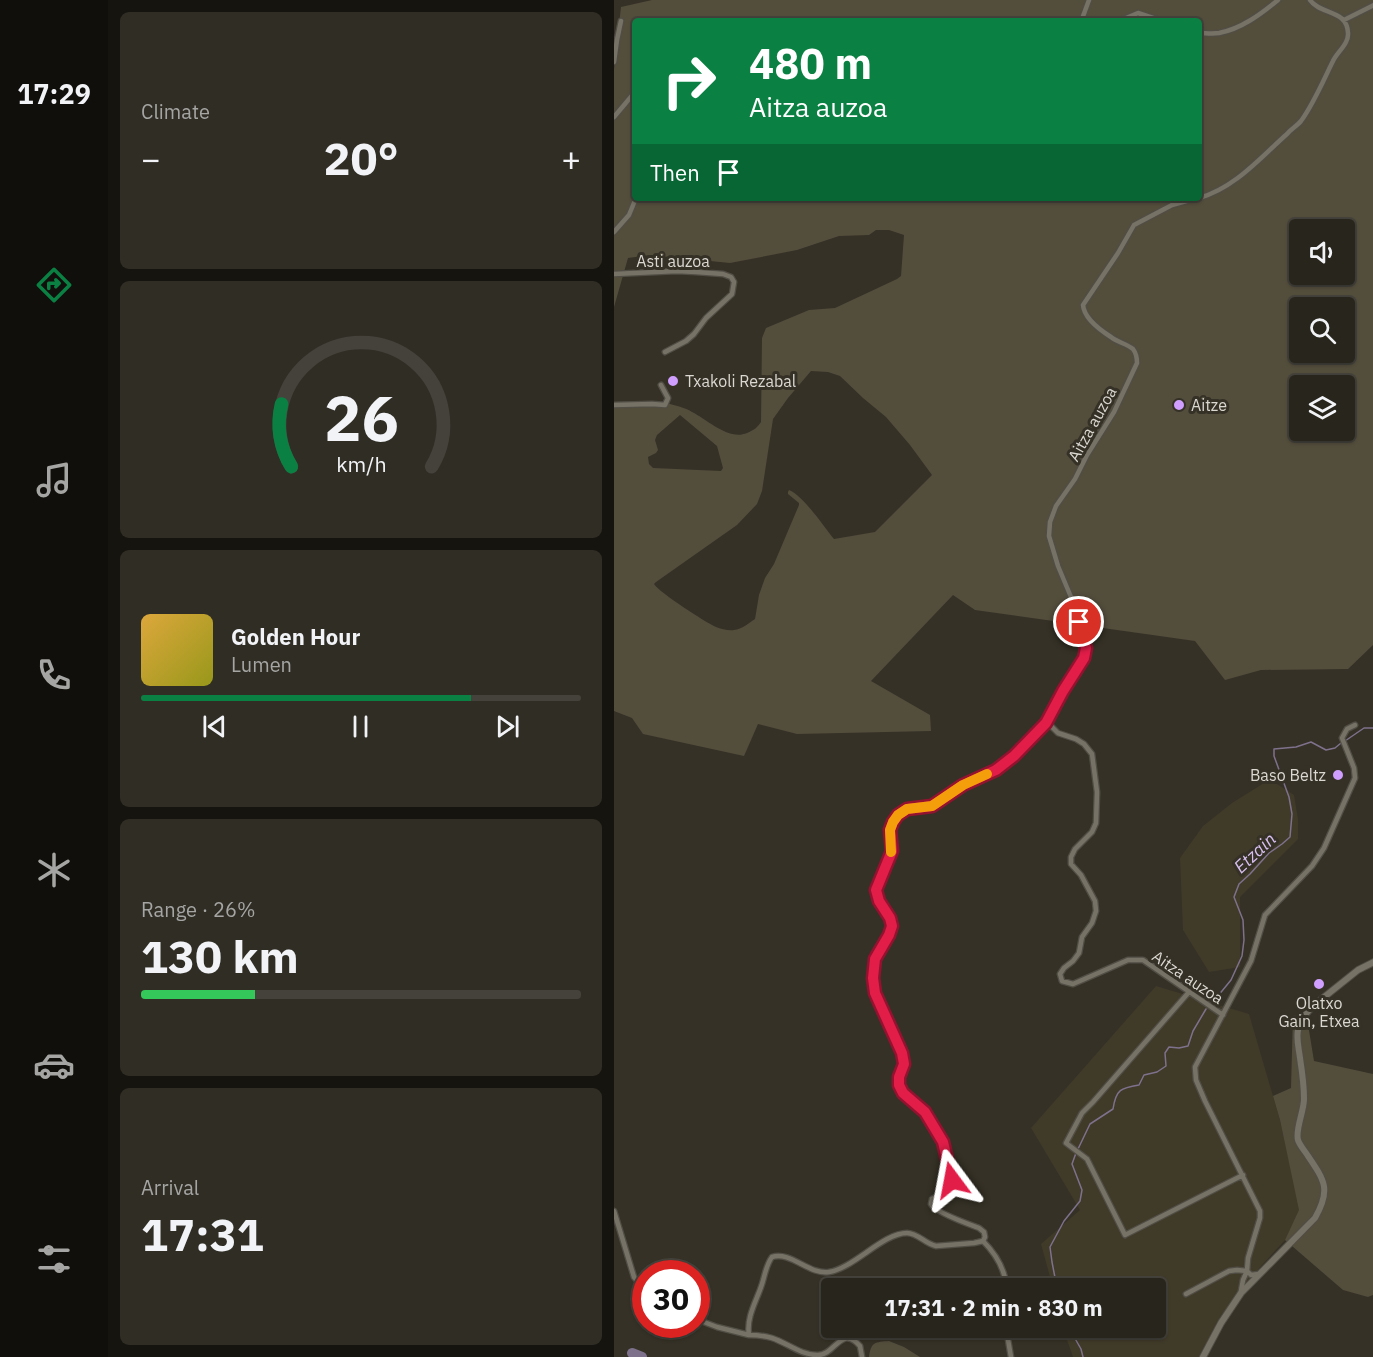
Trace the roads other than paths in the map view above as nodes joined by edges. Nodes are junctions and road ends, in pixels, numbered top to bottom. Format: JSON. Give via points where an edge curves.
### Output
{"nodes":[{"id":1,"x":1089,"y":0,"type":"edge"},
{"id":2,"x":1278,"y":0,"type":"edge"},
{"id":3,"x":1310,"y":0,"type":"edge"},
{"id":4,"x":1373,"y":6,"type":"edge"},
{"id":5,"x":1082,"y":18,"type":"edge"},
{"id":6,"x":1126,"y":18,"type":"edge"},
{"id":7,"x":1153,"y":18,"type":"edge"},
{"id":8,"x":1344,"y":20,"type":"junction"},
{"id":9,"x":622,"y":21,"type":"dead end"},
{"id":10,"x":1202,"y":33,"type":"edge"},
{"id":11,"x":614,"y":62,"type":"edge"},
{"id":12,"x":632,"y":96,"type":"edge"},
{"id":13,"x":614,"y":117,"type":"edge"},
{"id":14,"x":1202,"y":197,"type":"edge"},
{"id":15,"x":635,"y":201,"type":"edge"},
{"id":16,"x":1187,"y":201,"type":"edge"},
{"id":17,"x":614,"y":232,"type":"edge"},
{"id":18,"x":614,"y":274,"type":"edge"},
{"id":19,"x":665,"y":352,"type":"dead end"},
{"id":20,"x":661,"y":385,"type":"dead end"},
{"id":21,"x":614,"y":405,"type":"edge"},
{"id":22,"x":1046,"y":722,"type":"junction"},
{"id":23,"x":1355,"y":725,"type":"dead end"},
{"id":24,"x":1373,"y":963,"type":"edge"},
{"id":25,"x":1189,"y":992,"type":"junction"},
{"id":26,"x":1223,"y":1015,"type":"junction"},
{"id":27,"x":1243,"y":1175,"type":"junction"},
{"id":28,"x":614,"y":1212,"type":"edge"},
{"id":29,"x":983,"y":1241,"type":"junction"},
{"id":30,"x":632,"y":1270,"type":"edge"},
{"id":31,"x":1247,"y":1271,"type":"junction"},
{"id":32,"x":1259,"y":1275,"type":"junction"},
{"id":33,"x":1005,"y":1278,"type":"edge"},
{"id":34,"x":1241,"y":1293,"type":"junction"},
{"id":35,"x":1187,"y":1294,"type":"dead end"},
{"id":36,"x":710,"y":1324,"type":"edge"},
{"id":37,"x":749,"y":1335,"type":"junction"},
{"id":38,"x":1008,"y":1338,"type":"edge"},
{"id":39,"x":862,"y":1357,"type":"edge"},
{"id":40,"x":1011,"y":1357,"type":"edge"},
{"id":41,"x":1203,"y":1357,"type":"edge"}],
"edges":[{"from":1,"to":5,"type":"street"},
{"from":2,"to":10,"type":"street","via":[[1229,30]]},
{"from":3,"to":8,"type":"street"},
{"from":4,"to":8,"type":"street"},
{"from":6,"to":7,"type":"street","via":[[1138,13]]},
{"from":8,"to":14,"type":"street","name":"Aitza auzoa","via":[[1348,38],[1300,123],[1222,189]]},
{"from":9,"to":11,"type":"street"},
{"from":12,"to":13,"type":"street"},
{"from":15,"to":17,"type":"street","via":[[629,215]]},
{"from":16,"to":22,"type":"street","name":"Aitza auzoa","via":[[1134,225],[1083,305],[1084,312],[1099,328],[1133,350],[1138,363],[1050,522],[1049,536],[1086,648]]},
{"from":18,"to":19,"type":"street","name":"Asti auzoa","via":[[677,271],[731,277],[732,294],[686,341]]},
{"from":20,"to":21,"type":"street","via":[[668,398],[665,405]]},
{"from":22,"to":25,"type":"street","name":"Aitza auzoa","via":[[1058,733],[1084,744],[1092,754],[1097,792],[1097,823],[1071,857],[1071,864],[1095,901],[1096,911],[1082,937],[1079,953],[1060,974],[1062,981],[1073,984],[1128,960],[1143,960]]},
{"from":22,"to":29,"type":"street","name":"Aitza auzoa","via":[[996,770],[963,785],[932,806],[907,809],[898,815],[890,830],[892,851],[876,890],[892,926],[875,959],[873,978],[875,993],[902,1053],[904,1064],[899,1085],[925,1112],[943,1142],[951,1174],[951,1188],[932,1199],[931,1204],[980,1228]]},
{"from":23,"to":26,"type":"street","name":"Aitza auzoa","via":[[1342,738],[1355,778],[1324,848],[1265,915],[1252,961]]},
{"from":24,"to":32,"type":"street","via":[[1358,970],[1313,1006],[1298,1031],[1304,1109],[1298,1140],[1322,1176],[1325,1190],[1315,1218]]},
{"from":25,"to":26,"type":"street","name":"Aitza auzoa"},
{"from":25,"to":27,"type":"street","via":[[1082,1113],[1066,1143],[1087,1159],[1125,1235]]},
{"from":26,"to":27,"type":"street","name":"Aitza auzoa","via":[[1195,1067],[1196,1080]]},
{"from":27,"to":31,"type":"street","name":"Aitza auzoa","via":[[1260,1211]]},
{"from":28,"to":30,"type":"street"},
{"from":29,"to":33,"type":"street"},
{"from":29,"to":37,"type":"street","via":[[936,1246],[912,1234],[900,1234],[847,1266],[828,1272],[775,1256],[768,1263]]},
{"from":31,"to":32,"type":"street"},
{"from":31,"to":34,"type":"street","name":"Aitza auzoa"},
{"from":31,"to":35,"type":"street","via":[[1229,1271]]},
{"from":32,"to":34,"type":"street"},
{"from":34,"to":41,"type":"street"},
{"from":36,"to":37,"type":"street"},
{"from":37,"to":39,"type":"street","via":[[773,1338],[817,1356],[829,1352],[840,1340],[852,1339],[860,1346]]},
{"from":38,"to":40,"type":"street"}]}
